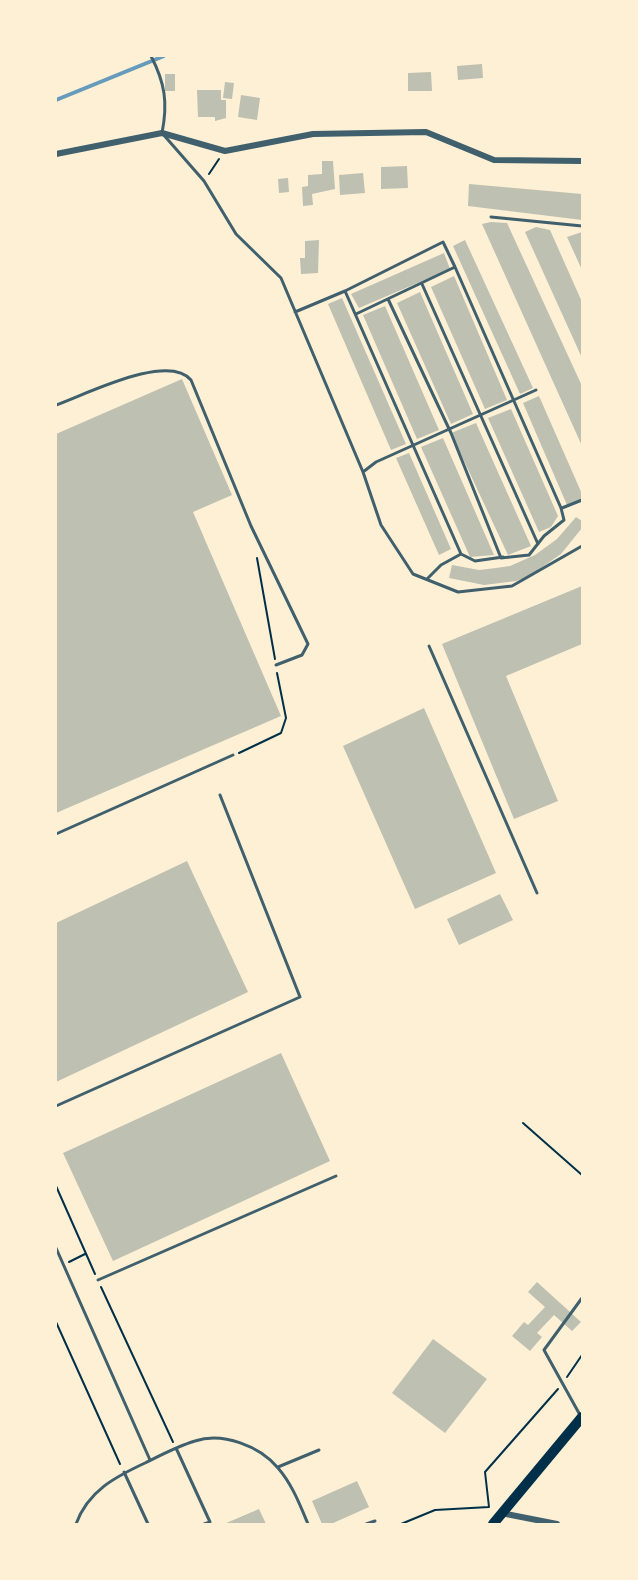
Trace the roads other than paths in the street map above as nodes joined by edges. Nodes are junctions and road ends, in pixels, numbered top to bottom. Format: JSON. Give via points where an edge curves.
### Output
{"nodes":[{"id":1,"x":151,"y":56,"type":"edge"},
{"id":2,"x":162,"y":133,"type":"junction"},
{"id":3,"x":56,"y":154,"type":"edge"},
{"id":4,"x":582,"y":161,"type":"edge"},
{"id":5,"x":491,"y":217,"type":"dead end"},
{"id":6,"x":582,"y":226,"type":"edge"},
{"id":7,"x":455,"y":267,"type":"junction"},
{"id":8,"x":422,"y":284,"type":"junction"},
{"id":9,"x":345,"y":291,"type":"junction"},
{"id":10,"x":388,"y":299,"type":"junction"},
{"id":11,"x":295,"y":312,"type":"junction"},
{"id":12,"x":356,"y":314,"type":"junction"},
{"id":13,"x":536,"y":390,"type":"dead end"},
{"id":14,"x":514,"y":400,"type":"junction"},
{"id":15,"x":56,"y":405,"type":"edge"},
{"id":16,"x":481,"y":415,"type":"junction"},
{"id":17,"x":449,"y":429,"type":"junction"},
{"id":18,"x":414,"y":445,"type":"junction"},
{"id":19,"x":363,"y":472,"type":"junction"},
{"id":20,"x":582,"y":500,"type":"edge"},
{"id":21,"x":561,"y":508,"type":"junction"},
{"id":22,"x":538,"y":544,"type":"junction"},
{"id":23,"x":582,"y":546,"type":"edge"},
{"id":24,"x":461,"y":554,"type":"junction"},
{"id":25,"x":506,"y":557,"type":"junction"},
{"id":26,"x":427,"y":579,"type":"junction"},
{"id":27,"x":429,"y":646,"type":"dead end"},
{"id":28,"x":276,"y":665,"type":"road end"},
{"id":29,"x":233,"y":755,"type":"road end"},
{"id":30,"x":220,"y":795,"type":"dead end"},
{"id":31,"x":56,"y":834,"type":"edge"},
{"id":32,"x":537,"y":893,"type":"dead end"},
{"id":33,"x":56,"y":1106,"type":"edge"},
{"id":34,"x":336,"y":1176,"type":"dead end"},
{"id":35,"x":56,"y":1248,"type":"edge"},
{"id":36,"x":98,"y":1280,"type":"road end"},
{"id":37,"x":582,"y":1298,"type":"edge"},
{"id":38,"x":582,"y":1418,"type":"edge"},
{"id":39,"x":176,"y":1448,"type":"junction"},
{"id":40,"x":319,"y":1450,"type":"dead end"},
{"id":41,"x":150,"y":1460,"type":"junction"},
{"id":42,"x":278,"y":1467,"type":"junction"},
{"id":43,"x":124,"y":1472,"type":"junction"},
{"id":44,"x":501,"y":1513,"type":"junction"},
{"id":45,"x":375,"y":1521,"type":"dead end"},
{"id":46,"x":76,"y":1524,"type":"edge"},
{"id":47,"x":148,"y":1524,"type":"edge"},
{"id":48,"x":204,"y":1524,"type":"edge"},
{"id":49,"x":308,"y":1524,"type":"edge"},
{"id":50,"x":366,"y":1524,"type":"edge"},
{"id":51,"x":493,"y":1524,"type":"edge"},
{"id":52,"x":556,"y":1524,"type":"edge"}],
"edges":[{"from":1,"to":2,"type":"lane","via":[[160,72],[167,108]]},
{"from":2,"to":3,"type":"street"},
{"from":2,"to":4,"type":"street","via":[[225,151],[313,134],[426,132],[494,160]]},
{"from":2,"to":11,"type":"lane","via":[[204,181],[236,234],[281,278]]},
{"from":5,"to":6,"type":"lane"},
{"from":7,"to":8,"type":"lane"},
{"from":7,"to":9,"type":"lane","via":[[443,242]]},
{"from":7,"to":14,"type":"lane"},
{"from":8,"to":10,"type":"lane"},
{"from":8,"to":16,"type":"lane"},
{"from":9,"to":11,"type":"lane"},
{"from":9,"to":12,"type":"lane"},
{"from":10,"to":12,"type":"lane"},
{"from":10,"to":17,"type":"lane"},
{"from":11,"to":19,"type":"lane"},
{"from":12,"to":18,"type":"lane"},
{"from":13,"to":14,"type":"lane"},
{"from":14,"to":16,"type":"lane"},
{"from":14,"to":21,"type":"lane"},
{"from":15,"to":28,"type":"lane","via":[[163,369],[179,370],[191,380],[251,526],[308,644],[302,655]]},
{"from":16,"to":17,"type":"lane"},
{"from":16,"to":22,"type":"lane"},
{"from":17,"to":18,"type":"lane"},
{"from":17,"to":25,"type":"lane","via":[[501,558]]},
{"from":18,"to":19,"type":"lane"},
{"from":18,"to":24,"type":"lane"},
{"from":19,"to":26,"type":"lane","via":[[381,525],[413,574]]},
{"from":20,"to":21,"type":"lane"},
{"from":21,"to":22,"type":"lane","via":[[564,520]]},
{"from":22,"to":25,"type":"lane","via":[[529,555]]},
{"from":23,"to":26,"type":"lane","via":[[512,586],[458,592]]},
{"from":24,"to":25,"type":"lane","via":[[475,561]]},
{"from":24,"to":26,"type":"lane"},
{"from":27,"to":32,"type":"lane"},
{"from":29,"to":31,"type":"lane"},
{"from":30,"to":33,"type":"lane","via":[[300,997]]},
{"from":34,"to":36,"type":"lane"},
{"from":35,"to":41,"type":"lane"},
{"from":37,"to":38,"type":"lane","via":[[544,1350]]},
{"from":38,"to":44,"type":"main road"},
{"from":39,"to":41,"type":"lane"},
{"from":39,"to":42,"type":"lane","via":[[197,1440],[226,1439],[253,1450]]},
{"from":39,"to":48,"type":"lane","via":[[210,1522]]},
{"from":40,"to":42,"type":"lane"},
{"from":41,"to":43,"type":"lane"},
{"from":42,"to":49,"type":"lane"},
{"from":43,"to":46,"type":"lane","via":[[94,1494]]},
{"from":43,"to":47,"type":"lane"},
{"from":44,"to":51,"type":"main road"},
{"from":44,"to":52,"type":"street"},
{"from":45,"to":50,"type":"lane"}]}
